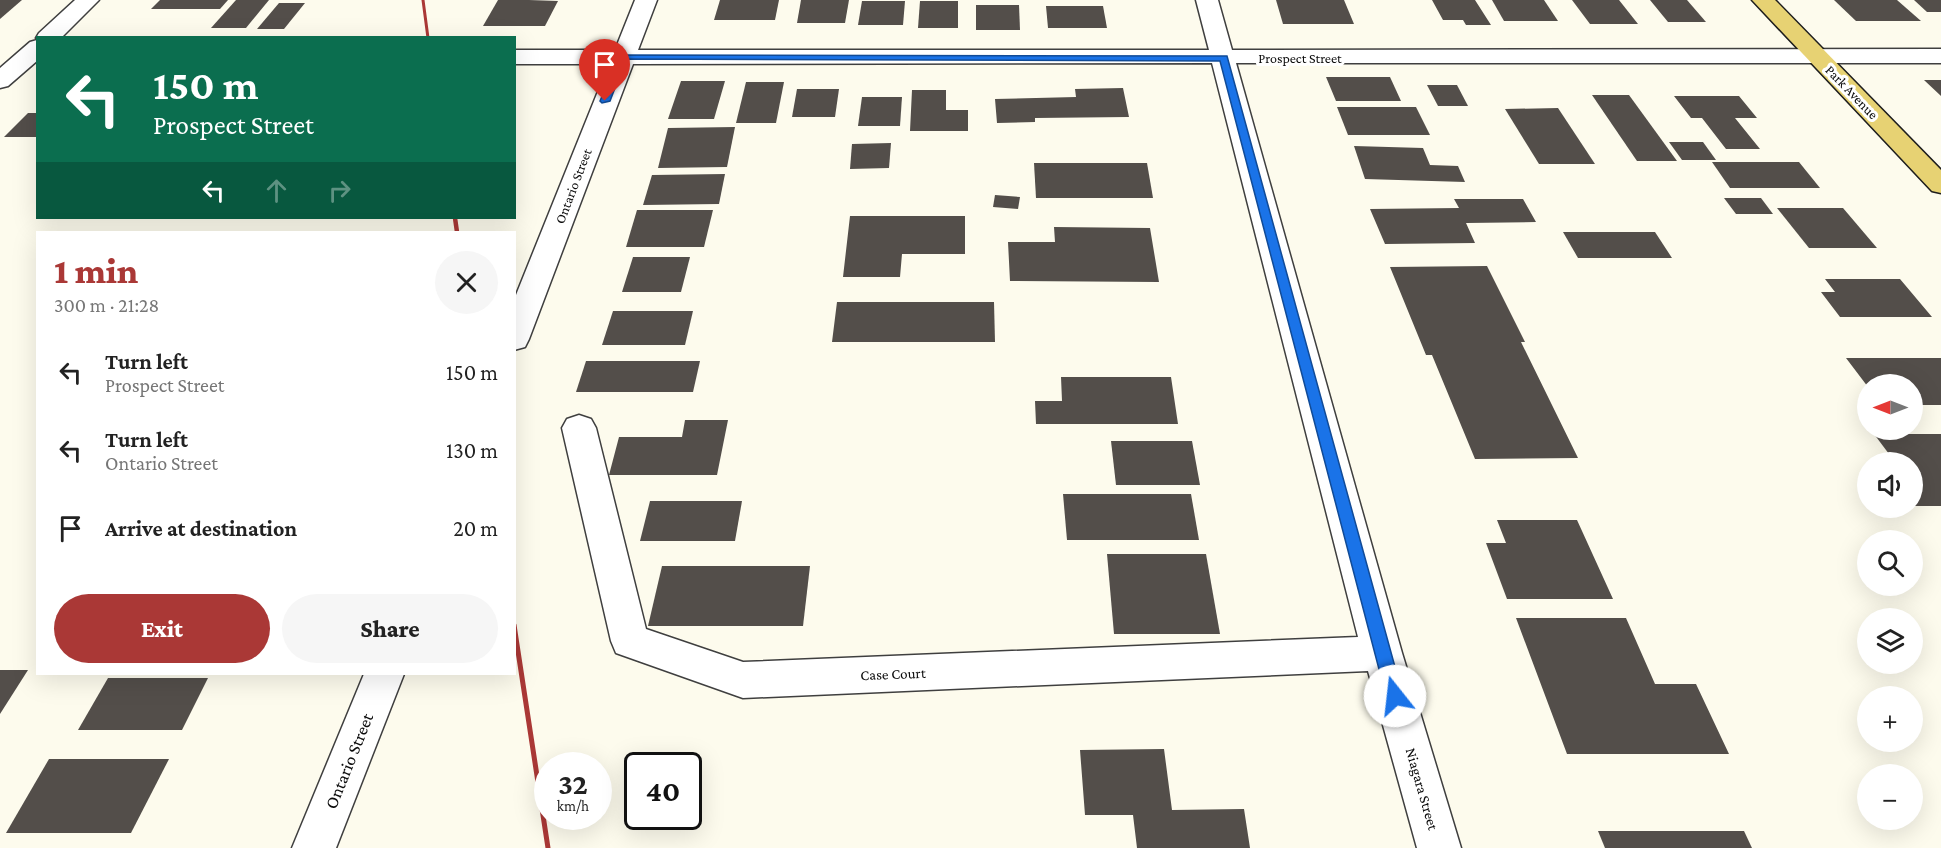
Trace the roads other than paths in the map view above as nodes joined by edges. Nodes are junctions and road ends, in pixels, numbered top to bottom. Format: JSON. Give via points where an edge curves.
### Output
{"nodes":[{"id":1,"x":88,"y":0,"type":"edge"},
{"id":2,"x":646,"y":0,"type":"edge"},
{"id":3,"x":1207,"y":0,"type":"edge"},
{"id":4,"x":1763,"y":0,"type":"edge"},
{"id":5,"x":49,"y":36,"type":"edge"},
{"id":6,"x":34,"y":53,"type":"edge"},
{"id":7,"x":0,"y":56,"type":"edge"},
{"id":8,"x":1941,"y":56,"type":"edge"},
{"id":9,"x":516,"y":57,"type":"edge"},
{"id":10,"x":623,"y":57,"type":"junction"},
{"id":11,"x":1818,"y":57,"type":"junction"},
{"id":12,"x":1224,"y":58,"type":"junction"},
{"id":13,"x":0,"y":81,"type":"edge"},
{"id":14,"x":1941,"y":184,"type":"edge"},
{"id":15,"x":516,"y":334,"type":"edge"},
{"id":16,"x":579,"y":428,"type":"dead end"},
{"id":17,"x":1382,"y":653,"type":"junction"},
{"id":18,"x":384,"y":675,"type":"edge"},
{"id":19,"x":314,"y":848,"type":"edge"},
{"id":20,"x":1439,"y":848,"type":"edge"}],
"edges":[{"from":1,"to":5,"type":"street"},
{"from":2,"to":10,"type":"street","name":"Ontario Street"},
{"from":3,"to":12,"type":"street","name":"Niagara Street"},
{"from":4,"to":11,"type":"main road","name":"Park Avenue"},
{"from":6,"to":7,"type":"street"},
{"from":6,"to":13,"type":"street"},
{"from":8,"to":11,"type":"street","name":"Prospect Street"},
{"from":9,"to":10,"type":"street","name":"Prospect Street"},
{"from":10,"to":12,"type":"street","name":"Prospect Street"},
{"from":10,"to":15,"type":"street","name":"Ontario Street"},
{"from":11,"to":12,"type":"street","name":"Prospect Street"},
{"from":11,"to":14,"type":"main road","name":"Park Avenue"},
{"from":12,"to":17,"type":"street","name":"Niagara Street"},
{"from":16,"to":17,"type":"street","name":"Case Court","via":[[630,641],[743,680]]},
{"from":17,"to":20,"type":"street","name":"Niagara Street"},
{"from":18,"to":19,"type":"street","name":"Ontario Street"}]}
